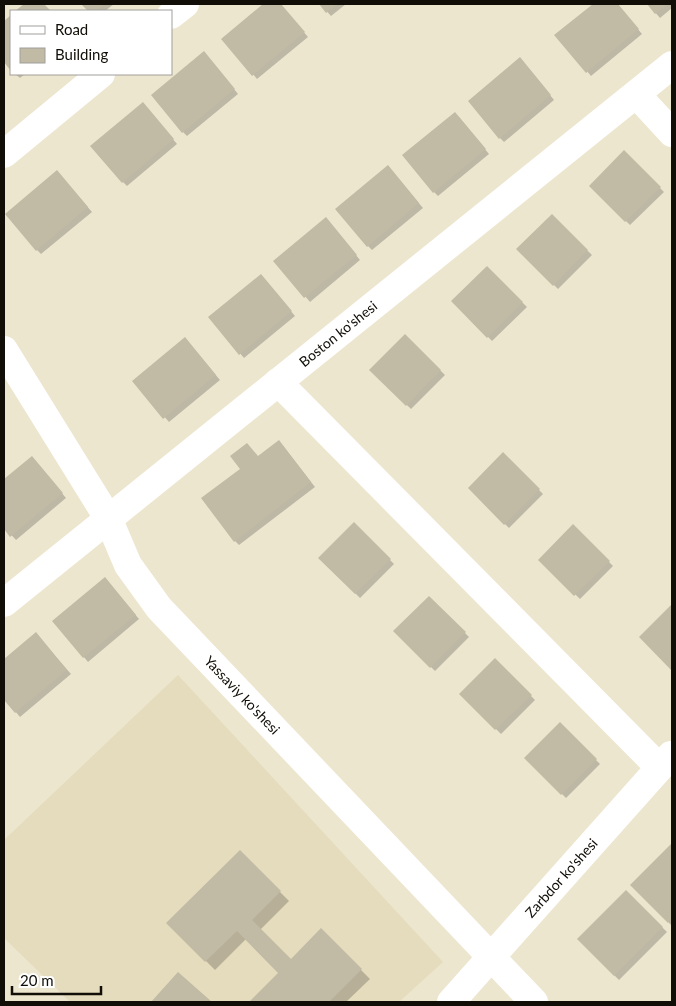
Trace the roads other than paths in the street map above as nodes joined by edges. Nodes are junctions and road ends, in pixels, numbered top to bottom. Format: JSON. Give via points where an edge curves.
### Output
{"nodes":[{"id":1,"x":186,"y":4,"type":"edge"},
{"id":2,"x":172,"y":15,"type":"edge"},
{"id":3,"x":672,"y":65,"type":"edge"},
{"id":4,"x":100,"y":75,"type":"edge"},
{"id":5,"x":637,"y":95,"type":"junction"},
{"id":6,"x":672,"y":133,"type":"edge"},
{"id":7,"x":4,"y":154,"type":"edge"},
{"id":8,"x":4,"y":350,"type":"edge"},
{"id":9,"x":278,"y":382,"type":"junction"},
{"id":10,"x":108,"y":518,"type":"junction"},
{"id":11,"x":4,"y":603,"type":"edge"},
{"id":12,"x":666,"y":761,"type":"edge"},
{"id":13,"x":491,"y":958,"type":"junction"},
{"id":14,"x":451,"y":1002,"type":"edge"},
{"id":15,"x":534,"y":1002,"type":"edge"}],
"edges":[{"from":1,"to":2,"type":"street"},
{"from":3,"to":5,"type":"street","name":"Boston ko'shesi"},
{"from":4,"to":7,"type":"street"},
{"from":5,"to":6,"type":"street"},
{"from":5,"to":9,"type":"street","name":"Boston ko'shesi"},
{"from":8,"to":10,"type":"street","name":"Yassaviy ko'shesi"},
{"from":9,"to":10,"type":"street","name":"Boston ko'shesi"},
{"from":9,"to":12,"type":"street"},
{"from":10,"to":11,"type":"street","name":"Boston ko'shesi"},
{"from":10,"to":13,"type":"street","name":"Yassaviy ko'shesi","via":[[128,565],[159,608]]},
{"from":12,"to":13,"type":"street","name":"Zarbdor ko'shesi"},
{"from":13,"to":14,"type":"street","name":"Zarbdor ko'shesi"},
{"from":13,"to":15,"type":"street","name":"Yassaviy ko'shesi"}]}
